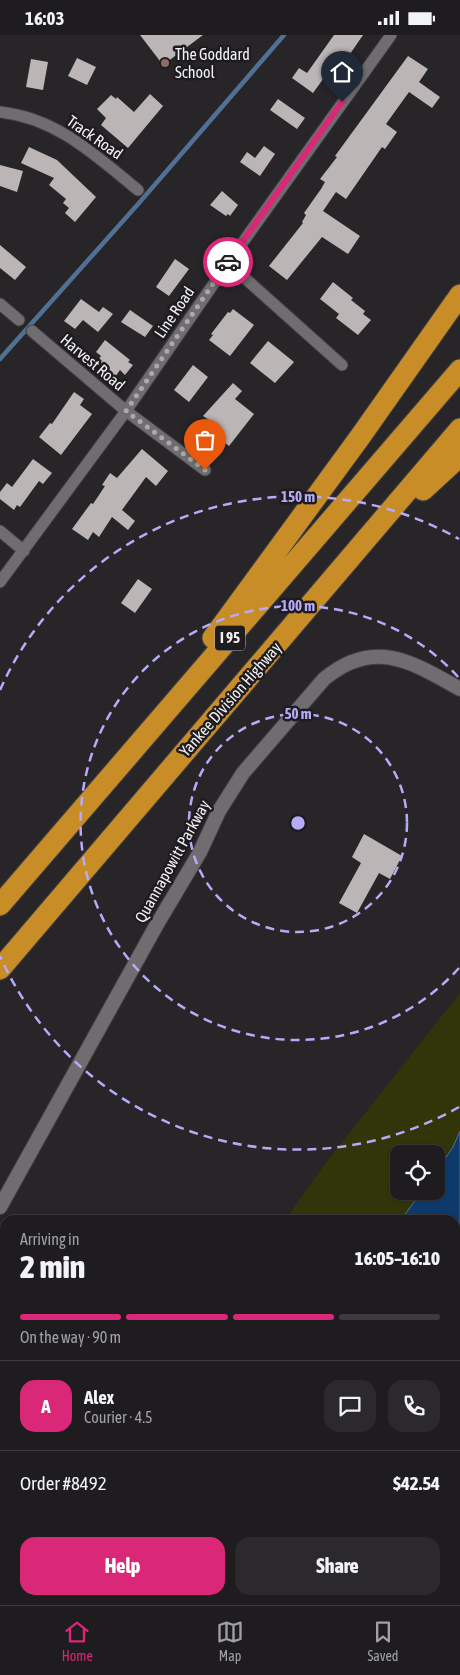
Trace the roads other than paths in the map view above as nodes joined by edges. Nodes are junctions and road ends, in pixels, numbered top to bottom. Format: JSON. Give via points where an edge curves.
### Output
{"nodes":[{"id":1,"x":391,"y":35,"type":"edge"},
{"id":2,"x":0,"y":112,"type":"edge"},
{"id":3,"x":138,"y":190,"type":"dead end"},
{"id":4,"x":228,"y":263,"type":"junction"},
{"id":5,"x":460,"y":295,"type":"edge"},
{"id":6,"x":0,"y":304,"type":"edge"},
{"id":7,"x":19,"y":320,"type":"dead end"},
{"id":8,"x":32,"y":331,"type":"dead end"},
{"id":9,"x":342,"y":365,"type":"dead end"},
{"id":10,"x":460,"y":370,"type":"edge"},
{"id":11,"x":126,"y":411,"type":"junction"},
{"id":12,"x":460,"y":429,"type":"edge"},
{"id":13,"x":460,"y":456,"type":"edge"},
{"id":14,"x":205,"y":470,"type":"dead end"},
{"id":15,"x":0,"y":531,"type":"edge"},
{"id":16,"x":24,"y":551,"type":"junction"},
{"id":17,"x":355,"y":553,"type":"junction"},
{"id":18,"x":0,"y":583,"type":"edge"},
{"id":19,"x":460,"y":689,"type":"edge"},
{"id":20,"x":132,"y":753,"type":"junction"},
{"id":21,"x":0,"y":905,"type":"edge"},
{"id":22,"x":0,"y":969,"type":"edge"},
{"id":23,"x":0,"y":1207,"type":"edge"}],
"edges":[{"from":1,"to":4,"type":"street","name":"Line Road"},
{"from":2,"to":3,"type":"street","name":"Track Road","via":[[34,119],[63,132]]},
{"from":4,"to":9,"type":"street"},
{"from":4,"to":11,"type":"street","name":"Line Road"},
{"from":5,"to":20,"type":"highway"},
{"from":6,"to":7,"type":"street"},
{"from":8,"to":11,"type":"street","name":"Harvest Road"},
{"from":10,"to":20,"type":"highway","number":"I 95"},
{"from":11,"to":14,"type":"street","name":"Harvest Road"},
{"from":11,"to":16,"type":"street","name":"Line Road"},
{"from":12,"to":17,"type":"highway","name":"Yankee Division Highway","number":"I 95"},
{"from":13,"to":17,"type":"highway"},
{"from":15,"to":16,"type":"street"},
{"from":16,"to":18,"type":"street","name":"Line Road"},
{"from":17,"to":22,"type":"highway","name":"Yankee Division Highway","number":"I 95"},
{"from":19,"to":23,"type":"street","name":"Quannapowitt Parkway","via":[[411,662],[386,657],[352,661],[324,679],[243,773],[219,811],[200,852]]},
{"from":20,"to":21,"type":"highway","number":"I 95"}]}
